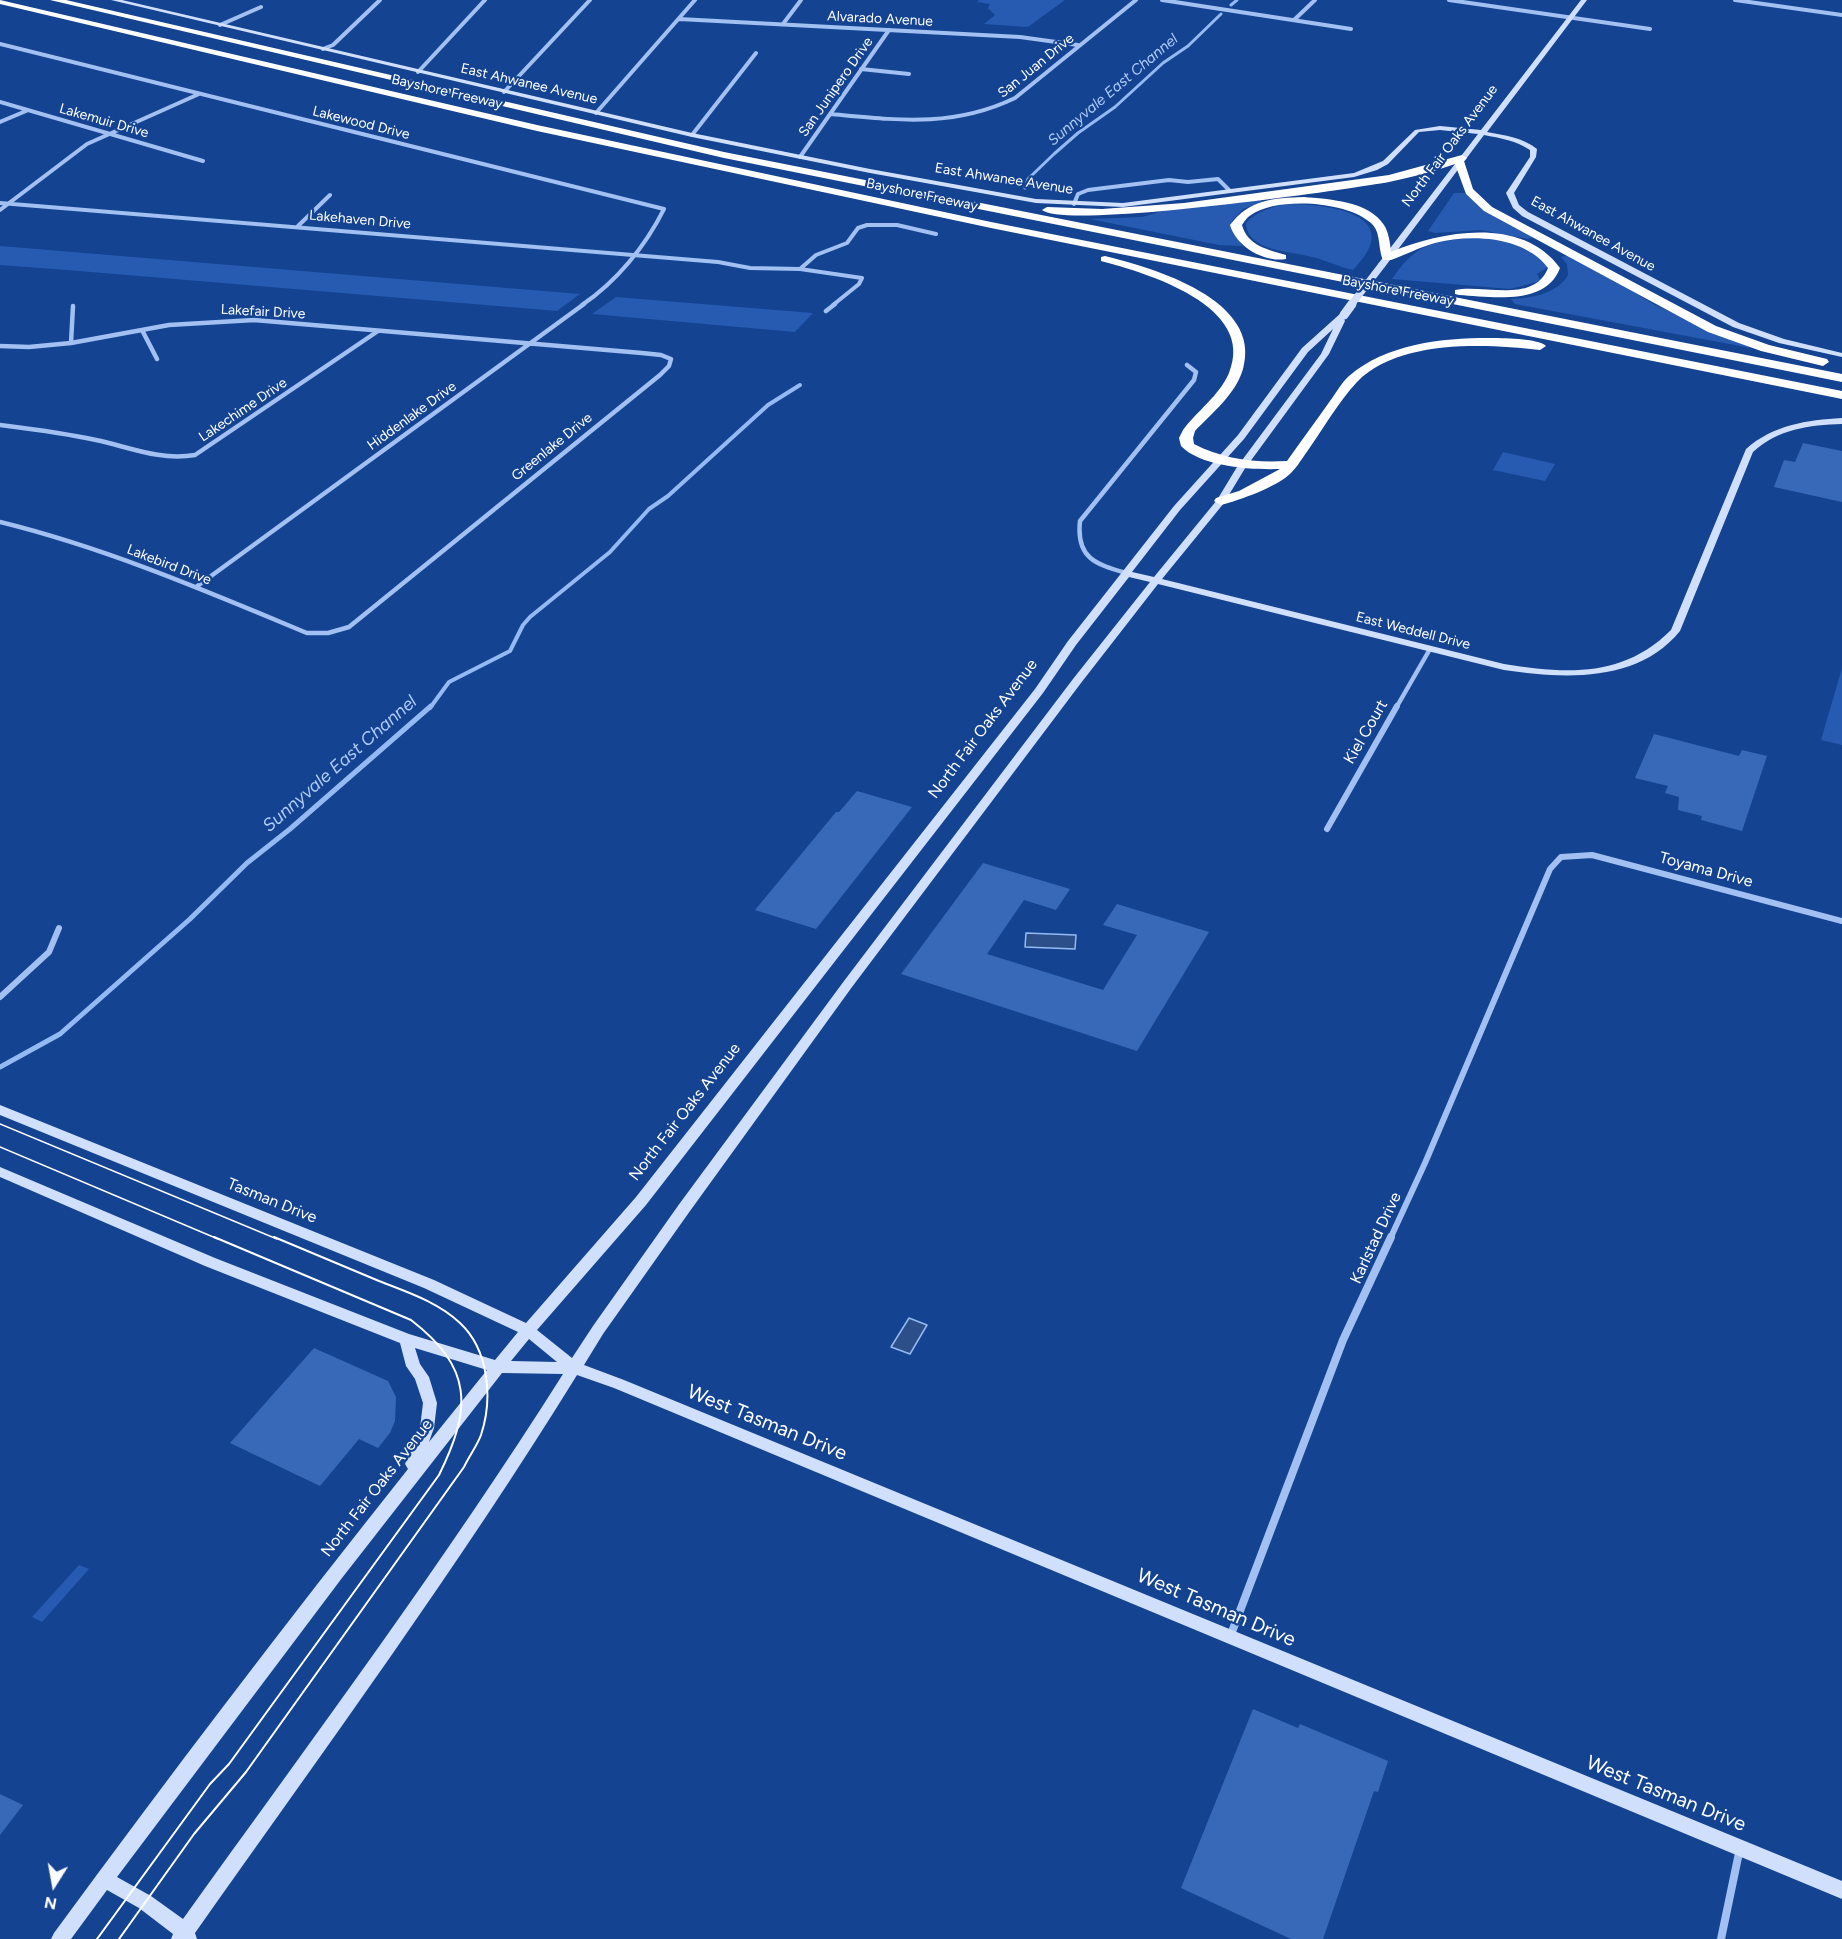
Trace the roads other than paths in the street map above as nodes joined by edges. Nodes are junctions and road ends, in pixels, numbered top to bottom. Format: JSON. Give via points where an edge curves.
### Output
{"nodes":[{"id":1,"x":54,"y":0,"type":"edge"},
{"id":2,"x":114,"y":0,"type":"edge"},
{"id":3,"x":155,"y":0,"type":"edge"},
{"id":4,"x":380,"y":0,"type":"edge"},
{"id":5,"x":485,"y":0,"type":"edge"},
{"id":6,"x":590,"y":0,"type":"edge"},
{"id":7,"x":695,"y":0,"type":"edge"},
{"id":8,"x":801,"y":0,"type":"edge"},
{"id":9,"x":1136,"y":0,"type":"edge"},
{"id":10,"x":1162,"y":0,"type":"edge"},
{"id":11,"x":1315,"y":0,"type":"edge"},
{"id":12,"x":1451,"y":0,"type":"edge"},
{"id":13,"x":1584,"y":0,"type":"edge"},
{"id":14,"x":1735,"y":0,"type":"edge"},
{"id":15,"x":0,"y":1,"type":"edge"},
{"id":16,"x":139,"y":6,"type":"junction"},
{"id":17,"x":261,"y":7,"type":"dead end"},
{"id":18,"x":1842,"y":15,"type":"edge"},
{"id":19,"x":1570,"y":18,"type":"junction"},
{"id":20,"x":679,"y":19,"type":"junction"},
{"id":21,"x":1294,"y":20,"type":"junction"},
{"id":22,"x":783,"y":24,"type":"junction"},
{"id":23,"x":220,"y":25,"type":"junction"},
{"id":24,"x":1351,"y":29,"type":"dead end"},
{"id":25,"x":1650,"y":29,"type":"dead end"},
{"id":26,"x":889,"y":30,"type":"junction"},
{"id":27,"x":0,"y":44,"type":"edge"},
{"id":28,"x":1078,"y":45,"type":"junction"},
{"id":29,"x":323,"y":50,"type":"junction"},
{"id":30,"x":756,"y":53,"type":"dead end"},
{"id":31,"x":861,"y":69,"type":"junction"},
{"id":32,"x":418,"y":72,"type":"junction"},
{"id":33,"x":909,"y":74,"type":"dead end"},
{"id":34,"x":504,"y":92,"type":"junction"},
{"id":35,"x":199,"y":94,"type":"junction"},
{"id":36,"x":0,"y":102,"type":"edge"},
{"id":37,"x":27,"y":110,"type":"junction"},
{"id":38,"x":596,"y":113,"type":"junction"},
{"id":39,"x":830,"y":114,"type":"junction"},
{"id":40,"x":0,"y":122,"type":"edge"},
{"id":41,"x":110,"y":133,"type":"junction"},
{"id":42,"x":1480,"y":134,"type":"junction"},
{"id":43,"x":692,"y":135,"type":"junction"},
{"id":44,"x":800,"y":157,"type":"junction"},
{"id":45,"x":1460,"y":160,"type":"junction"},
{"id":46,"x":203,"y":161,"type":"dead end"},
{"id":47,"x":1230,"y":191,"type":"junction"},
{"id":48,"x":903,"y":192,"type":"junction"},
{"id":49,"x":330,"y":195,"type":"dead end"},
{"id":50,"x":0,"y":203,"type":"edge"},
{"id":51,"x":8,"y":203,"type":"junction"},
{"id":52,"x":1074,"y":204,"type":"junction"},
{"id":53,"x":0,"y":210,"type":"edge"},
{"id":54,"x":991,"y":225,"type":"junction"},
{"id":55,"x":298,"y":226,"type":"junction"},
{"id":56,"x":936,"y":234,"type":"dead end"},
{"id":57,"x":634,"y":255,"type":"junction"},
{"id":58,"x":1384,"y":262,"type":"junction"},
{"id":59,"x":800,"y":270,"type":"junction"},
{"id":60,"x":1343,"y":279,"type":"junction"},
{"id":61,"x":1406,"y":291,"type":"junction"},
{"id":62,"x":73,"y":306,"type":"dead end"},
{"id":63,"x":826,"y":311,"type":"dead end"},
{"id":64,"x":1344,"y":315,"type":"junction"},
{"id":65,"x":142,"y":330,"type":"junction"},
{"id":66,"x":378,"y":331,"type":"junction"},
{"id":67,"x":71,"y":343,"type":"junction"},
{"id":68,"x":527,"y":344,"type":"junction"},
{"id":69,"x":0,"y":346,"type":"edge"},
{"id":70,"x":1842,"y":355,"type":"edge"},
{"id":71,"x":157,"y":359,"type":"dead end"},
{"id":72,"x":1187,"y":365,"type":"dead end"},
{"id":73,"x":1693,"y":366,"type":"junction"},
{"id":74,"x":1842,"y":366,"type":"edge"},
{"id":75,"x":1842,"y":378,"type":"edge"},
{"id":76,"x":1842,"y":395,"type":"edge"},
{"id":77,"x":1842,"y":421,"type":"edge"},
{"id":78,"x":0,"y":424,"type":"edge"},
{"id":79,"x":1222,"y":458,"type":"junction"},
{"id":80,"x":1244,"y":463,"type":"junction"},
{"id":81,"x":1293,"y":464,"type":"junction"},
{"id":82,"x":1221,"y":501,"type":"junction"},
{"id":83,"x":0,"y":522,"type":"edge"},
{"id":84,"x":1126,"y":573,"type":"junction"},
{"id":85,"x":1156,"y":580,"type":"junction"},
{"id":86,"x":196,"y":587,"type":"junction"},
{"id":87,"x":328,"y":634,"type":"joint"},
{"id":88,"x":1430,"y":649,"type":"junction"},
{"id":89,"x":1327,"y":829,"type":"dead end"},
{"id":90,"x":1561,"y":857,"type":"joint"},
{"id":91,"x":1842,"y":921,"type":"edge"},
{"id":92,"x":59,"y":928,"type":"dead end"},
{"id":93,"x":0,"y":997,"type":"edge"},
{"id":94,"x":0,"y":1110,"type":"edge"},
{"id":95,"x":0,"y":1172,"type":"edge"},
{"id":96,"x":529,"y":1331,"type":"junction"},
{"id":97,"x":406,"y":1339,"type":"junction"},
{"id":98,"x":498,"y":1367,"type":"junction"},
{"id":99,"x":574,"y":1368,"type":"junction"},
{"id":100,"x":403,"y":1485,"type":"junction"},
{"id":101,"x":1230,"y":1637,"type":"junction"},
{"id":102,"x":1740,"y":1848,"type":"junction"},
{"id":103,"x":104,"y":1879,"type":"junction"},
{"id":104,"x":1842,"y":1890,"type":"edge"},
{"id":105,"x":185,"y":1937,"type":"edge"},
{"id":106,"x":60,"y":1939,"type":"edge"},
{"id":107,"x":1722,"y":1939,"type":"edge"}],
"edges":[{"from":1,"to":48,"type":"highway","name":"Bayshore Freeway","via":[[622,133]]},
{"from":2,"to":16,"type":"street","name":"East Ahwanee Avenue"},
{"from":3,"to":16,"type":"street"},
{"from":4,"to":29,"type":"street"},
{"from":5,"to":32,"type":"street"},
{"from":6,"to":34,"type":"street"},
{"from":7,"to":20,"type":"street"},
{"from":8,"to":22,"type":"street"},
{"from":9,"to":28,"type":"street","name":"San Juan Drive"},
{"from":10,"to":21,"type":"street"},
{"from":11,"to":21,"type":"street"},
{"from":12,"to":19,"type":"street"},
{"from":13,"to":19,"type":"street","name":"North Fair Oaks Avenue"},
{"from":14,"to":18,"type":"street"},
{"from":15,"to":54,"type":"highway","name":"Bayshore Freeway","via":[[537,129]]},
{"from":16,"to":23,"type":"street","name":"East Ahwanee Avenue"},
{"from":17,"to":23,"type":"street"},
{"from":19,"to":25,"type":"street"},
{"from":19,"to":42,"type":"street","name":"North Fair Oaks Avenue"},
{"from":20,"to":22,"type":"street","name":"Alvarado Avenue"},
{"from":20,"to":38,"type":"street"},
{"from":21,"to":24,"type":"street"},
{"from":22,"to":26,"type":"street","name":"Alvarado Avenue"},
{"from":23,"to":29,"type":"street","name":"East Ahwanee Avenue"},
{"from":26,"to":28,"type":"street","name":"Alvarado Avenue","via":[[1020,37]]},
{"from":26,"to":31,"type":"street","name":"San Junipero Drive"},
{"from":27,"to":35,"type":"street","name":"Lakewood Drive"},
{"from":28,"to":39,"type":"street","name":"San Juan Drive","via":[[1015,98],[996,110],[972,117],[924,121]]},
{"from":29,"to":32,"type":"street","name":"East Ahwanee Avenue"},
{"from":30,"to":43,"type":"street"},
{"from":31,"to":33,"type":"street"},
{"from":31,"to":39,"type":"street","name":"San Junipero Drive"},
{"from":32,"to":34,"type":"street","name":"East Ahwanee Avenue"},
{"from":34,"to":38,"type":"street","name":"East Ahwanee Avenue"},
{"from":35,"to":41,"type":"street"},
{"from":35,"to":57,"type":"street","name":"Lakewood Drive","via":[[664,209]]},
{"from":36,"to":37,"type":"street","name":"Lakemuir Drive"},
{"from":37,"to":40,"type":"street"},
{"from":37,"to":41,"type":"street","name":"Lakemuir Drive"},
{"from":38,"to":43,"type":"street","name":"East Ahwanee Avenue"},
{"from":39,"to":44,"type":"street","name":"San Junipero Drive"},
{"from":41,"to":46,"type":"street","name":"Lakemuir Drive"},
{"from":41,"to":51,"type":"street","via":[[79,150]]},
{"from":42,"to":45,"type":"street","name":"North Fair Oaks Avenue"},
{"from":42,"to":47,"type":"street","name":"East Ahwanee Avenue","via":[[1424,129],[1413,133],[1384,166],[1371,171]]},
{"from":42,"to":70,"type":"street","name":"East Ahwanee Avenue","via":[[1523,142],[1534,149],[1510,193],[1525,214],[1736,325]]},
{"from":43,"to":44,"type":"street","name":"East Ahwanee Avenue"},
{"from":44,"to":52,"type":"street","name":"East Ahwanee Avenue","via":[[1036,201]]},
{"from":45,"to":48,"type":"highway","via":[[1394,178],[1108,213],[1061,212]]},
{"from":45,"to":58,"type":"street","name":"North Fair Oaks Avenue"},
{"from":45,"to":74,"type":"highway","via":[[1467,190],[1479,204],[1691,318],[1756,345]]},
{"from":47,"to":52,"type":"street","name":"East Ahwanee Avenue","via":[[1123,205]]},
{"from":47,"to":52,"type":"street","via":[[1218,179],[1169,180],[1088,190],[1078,194]]},
{"from":48,"to":60,"type":"highway","name":"Bayshore Freeway"},
{"from":49,"to":55,"type":"street"},
{"from":50,"to":51,"type":"street","name":"Lakehaven Drive"},
{"from":51,"to":53,"type":"street"},
{"from":51,"to":55,"type":"street","name":"Lakehaven Drive"},
{"from":54,"to":73,"type":"highway","name":"Bayshore Freeway"},
{"from":54,"to":79,"type":"highway","via":[[1023,239],[1161,276],[1194,293],[1222,314],[1239,340],[1237,369],[1186,438],[1188,446],[1200,453]]},
{"from":55,"to":57,"type":"street","name":"Lakehaven Drive"},
{"from":56,"to":59,"type":"street","via":[[866,224],[839,249],[817,255]]},
{"from":57,"to":59,"type":"street","name":"Lakehaven Drive"},
{"from":57,"to":68,"type":"street","name":"Hiddenlake Drive","via":[[604,290]]},
{"from":58,"to":60,"type":"highway","via":[[1383,232],[1377,223],[1337,204],[1280,201],[1254,208],[1238,220],[1238,234],[1247,243],[1271,254],[1318,266]]},
{"from":58,"to":61,"type":"highway","via":[[1436,239],[1475,236],[1524,244],[1547,257],[1554,268],[1552,278],[1523,292]]},
{"from":58,"to":64,"type":"street","name":"North Fair Oaks Avenue","bridge":true},
{"from":59,"to":63,"type":"street","name":"Lakehaven Drive","via":[[862,278]]},
{"from":60,"to":61,"type":"highway","name":"Bayshore Freeway"},
{"from":61,"to":75,"type":"highway","name":"Bayshore Freeway"},
{"from":62,"to":67,"type":"street"},
{"from":64,"to":79,"type":"street","name":"North Fair Oaks Avenue","via":[[1305,350]]},
{"from":64,"to":80,"type":"street","name":"North Fair Oaks Avenue","via":[[1315,369]]},
{"from":65,"to":66,"type":"street","name":"Lakefair Drive","via":[[197,321],[254,320]]},
{"from":65,"to":67,"type":"street","name":"Lakefair Drive"},
{"from":65,"to":71,"type":"street"},
{"from":66,"to":68,"type":"street","name":"Lakefair Drive"},
{"from":66,"to":78,"type":"street","name":"Lakechime Drive","via":[[195,454],[181,459]]},
{"from":67,"to":69,"type":"street","name":"Lakefair Drive"},
{"from":68,"to":86,"type":"street","name":"Hiddenlake Drive"},
{"from":68,"to":87,"type":"street","name":"Greenlake Drive","via":[[661,355],[670,359],[660,375],[349,627]]},
{"from":72,"to":84,"type":"street","name":"East Weddell Drive","via":[[1196,372],[1194,380],[1080,521],[1079,544],[1087,556],[1107,568]]},
{"from":73,"to":76,"type":"highway","name":"Bayshore Freeway"},
{"from":73,"to":81,"type":"highway","via":[[1627,362],[1554,348],[1492,342],[1458,342],[1406,351],[1367,368],[1353,379]]},
{"from":77,"to":88,"type":"street","name":"East Weddell Drive","via":[[1783,430],[1749,451],[1675,631],[1648,655],[1613,668],[1542,672]]},
{"from":79,"to":80,"type":"highway"},
{"from":79,"to":84,"type":"street","name":"North Fair Oaks Avenue"},
{"from":80,"to":81,"type":"highway"},
{"from":80,"to":82,"type":"street","name":"North Fair Oaks Avenue"},
{"from":81,"to":82,"type":"highway","via":[[1244,494]]},
{"from":82,"to":85,"type":"street","name":"North Fair Oaks Avenue"},
{"from":83,"to":86,"type":"street","name":"Lakebird Drive","via":[[73,542]]},
{"from":84,"to":85,"type":"street","name":"East Weddell Drive"},
{"from":84,"to":96,"type":"street","name":"North Fair Oaks Avenue","via":[[641,1201]]},
{"from":85,"to":88,"type":"street","name":"East Weddell Drive"},
{"from":85,"to":99,"type":"street","name":"North Fair Oaks Avenue","via":[[848,984],[685,1207]]},
{"from":86,"to":87,"type":"street","name":"Lakebird Drive","via":[[307,633]]},
{"from":88,"to":89,"type":"street","name":"Kiel Court"},
{"from":90,"to":91,"type":"street","name":"Toyama Drive","via":[[1611,858]]},
{"from":90,"to":101,"type":"street","name":"Karlstad Drive","via":[[1550,869],[1425,1163],[1343,1340]]},
{"from":92,"to":93,"type":"street","via":[[49,952]]},
{"from":94,"to":96,"type":"street","name":"Tasman Drive","via":[[429,1284]]},
{"from":95,"to":97,"type":"street","via":[[210,1262]]},
{"from":96,"to":98,"type":"street","name":"North Fair Oaks Avenue"},
{"from":96,"to":99,"type":"street","name":"West Tasman Drive"},
{"from":97,"to":98,"type":"street"},
{"from":97,"to":100,"type":"street","via":[[413,1366],[422,1377],[430,1402],[427,1428]]},
{"from":98,"to":99,"type":"street","name":"West Tasman Drive"},
{"from":98,"to":100,"type":"street","name":"North Fair Oaks Avenue"},
{"from":99,"to":101,"type":"street","name":"West Tasman Drive"},
{"from":99,"to":105,"type":"street","name":"North Fair Oaks Avenue","via":[[465,1534]]},
{"from":100,"to":103,"type":"street","name":"North Fair Oaks Avenue"},
{"from":101,"to":102,"type":"street","name":"West Tasman Drive"},
{"from":102,"to":104,"type":"street","name":"West Tasman Drive"},
{"from":102,"to":107,"type":"street"},
{"from":103,"to":105,"type":"street","via":[[145,1902]]},
{"from":103,"to":106,"type":"street","name":"North Fair Oaks Avenue"}]}
